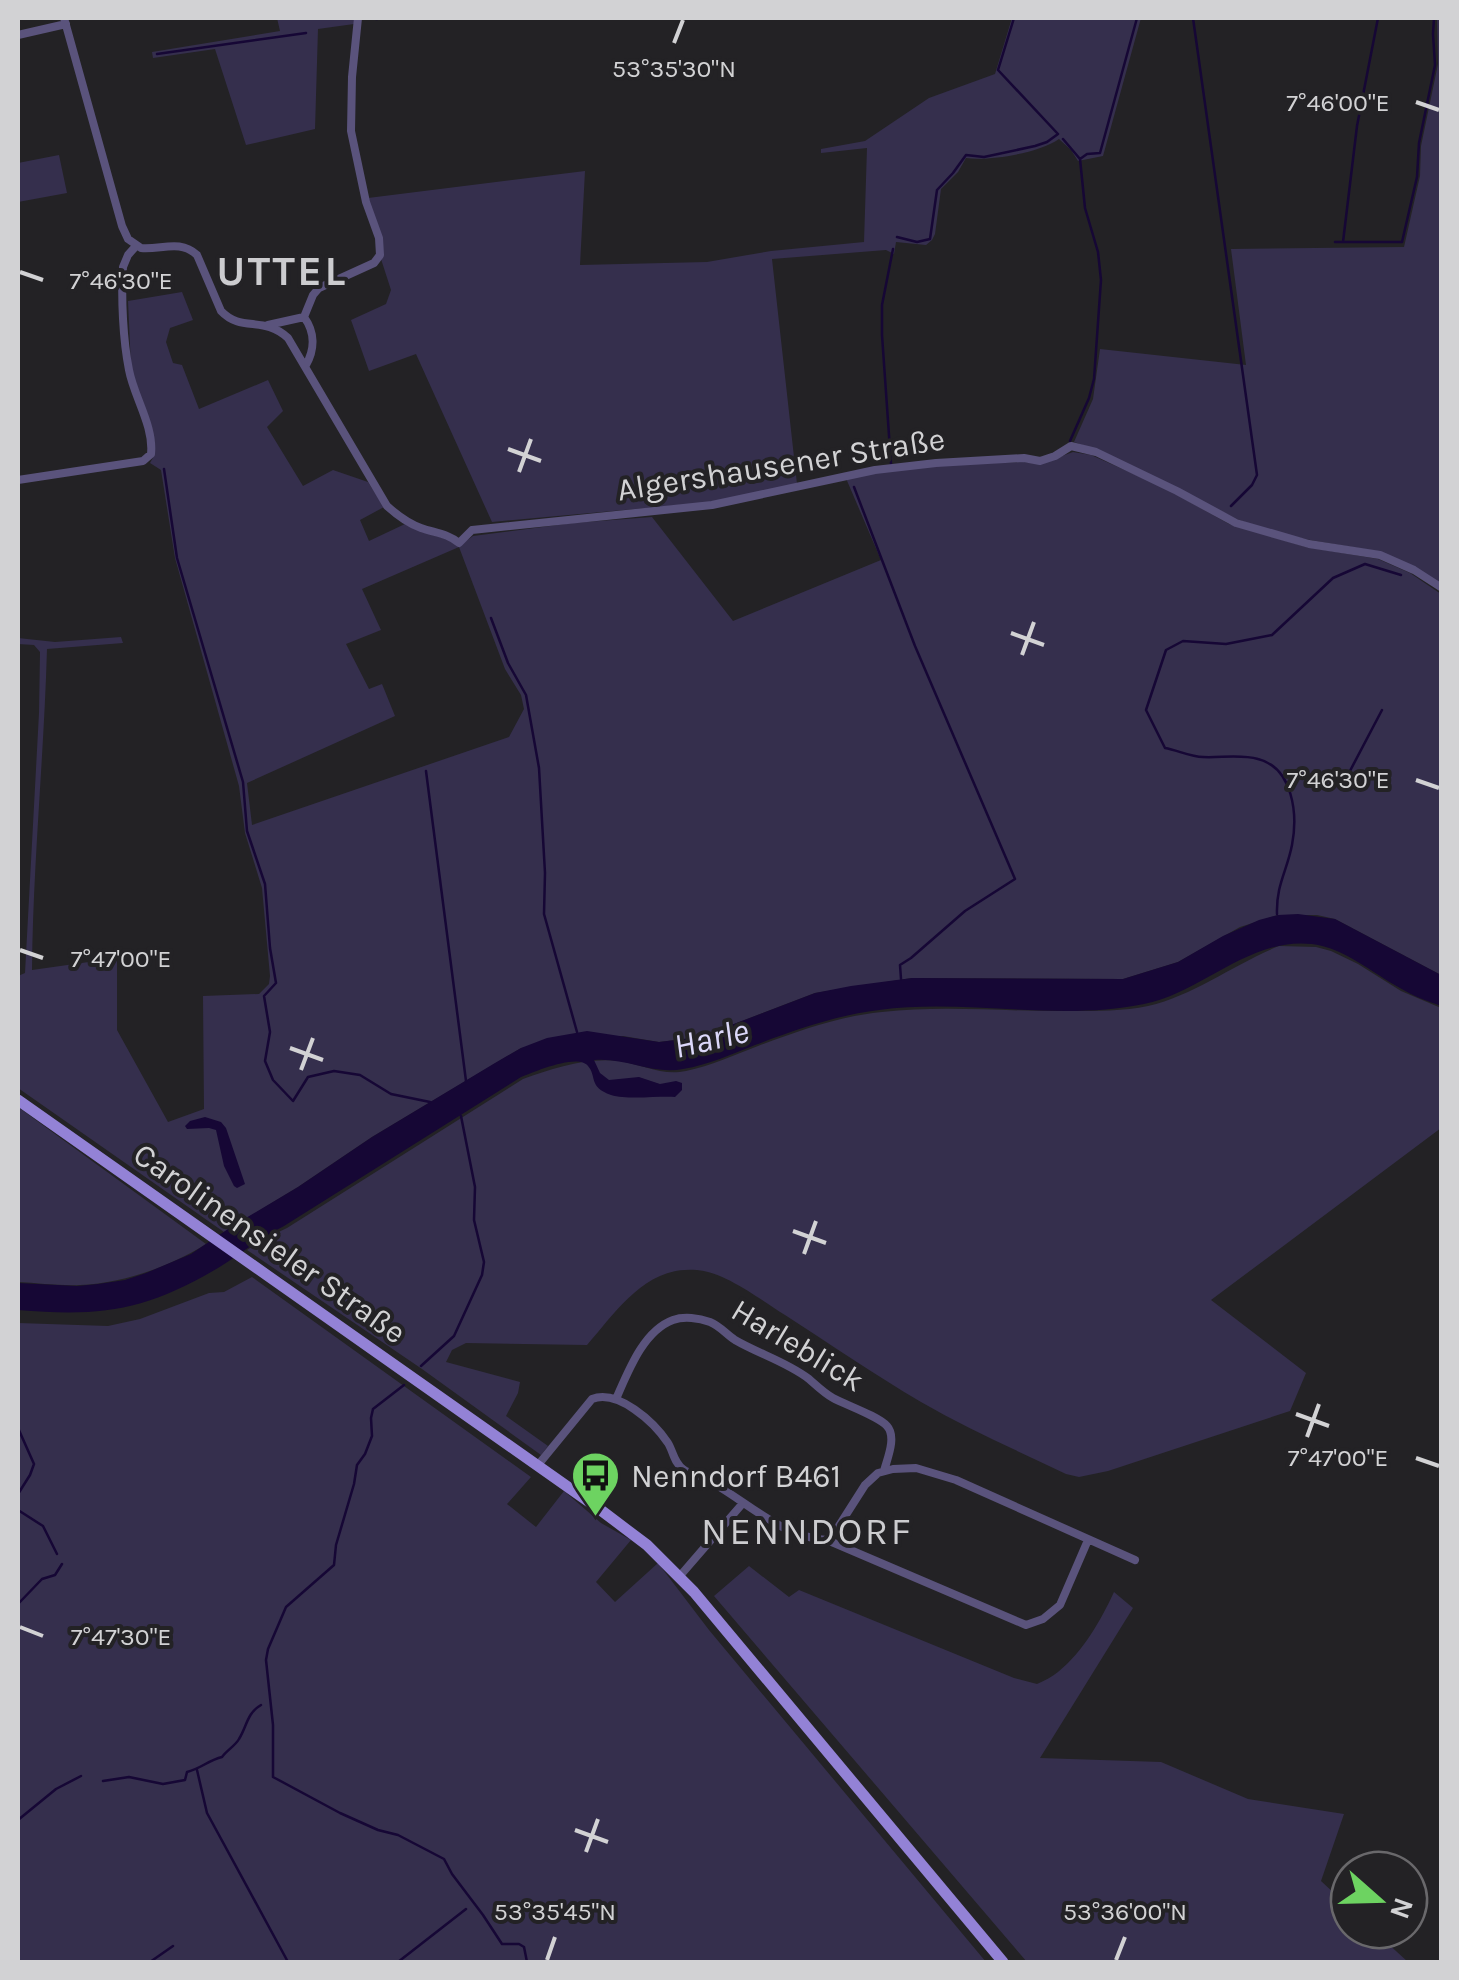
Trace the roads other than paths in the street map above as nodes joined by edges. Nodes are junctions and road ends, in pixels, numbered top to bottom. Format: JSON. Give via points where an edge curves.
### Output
{"nodes":[{"id":1,"x":358,"y":18,"type":"edge"},
{"id":2,"x":65,"y":21,"type":"edge"},
{"id":3,"x":18,"y":35,"type":"edge"},
{"id":4,"x":136,"y":246,"type":"junction"},
{"id":5,"x":304,"y":317,"type":"junction"},
{"id":6,"x":268,"y":325,"type":"junction"},
{"id":7,"x":306,"y":365,"type":"junction"},
{"id":8,"x":18,"y":480,"type":"edge"},
{"id":9,"x":1442,"y":588,"type":"edge"},
{"id":10,"x":18,"y":1100,"type":"edge"},
{"id":11,"x":616,"y":1399,"type":"junction"},
{"id":12,"x":538,"y":1466,"type":"junction"},
{"id":13,"x":884,"y":1470,"type":"junction"},
{"id":14,"x":743,"y":1504,"type":"junction"},
{"id":15,"x":827,"y":1540,"type":"junction"},
{"id":16,"x":1088,"y":1540,"type":"junction"},
{"id":17,"x":1136,"y":1560,"type":"dead end"},
{"id":18,"x":679,"y":1577,"type":"junction"},
{"id":19,"x":1003,"y":1962,"type":"edge"}],
"edges":[{"from":1,"to":5,"type":"street","via":[[351,131],[380,255],[319,288]]},
{"from":2,"to":3,"type":"street"},
{"from":2,"to":4,"type":"street","via":[[122,226]]},
{"from":4,"to":6,"type":"street","name":"Algershausener Straße","via":[[189,248],[226,316]]},
{"from":4,"to":8,"type":"street","via":[[123,268],[127,352],[151,454],[143,461]]},
{"from":5,"to":6,"type":"street"},
{"from":5,"to":7,"type":"street","via":[[313,335]]},
{"from":6,"to":7,"type":"street","name":"Algershausener Straße","via":[[288,338]]},
{"from":7,"to":9,"type":"street","name":"Algershausener Straße","via":[[387,506],[459,543],[472,530],[712,505],[875,470],[1040,461],[1070,446],[1096,452],[1236,522],[1309,544],[1380,555]]},
{"from":10,"to":12,"type":"main road","name":"Carolinensieler Straße"},
{"from":11,"to":12,"type":"street","via":[[592,1400]]},
{"from":11,"to":13,"type":"street","name":"Harleblick","via":[[642,1348],[663,1326],[676,1318],[708,1321],[887,1426],[892,1438]]},
{"from":11,"to":14,"type":"street","via":[[661,1434],[683,1469]]},
{"from":12,"to":18,"type":"main road","name":"Carolinensieler Straße","via":[[634,1534]]},
{"from":13,"to":15,"type":"street"},
{"from":13,"to":16,"type":"street","via":[[941,1474]]},
{"from":14,"to":15,"type":"street","via":[[795,1533]]},
{"from":14,"to":18,"type":"street"},
{"from":15,"to":16,"type":"street","via":[[1026,1624],[1060,1606]]},
{"from":16,"to":17,"type":"street"},
{"from":18,"to":19,"type":"main road","name":"Carolinensieler Straße"}]}
